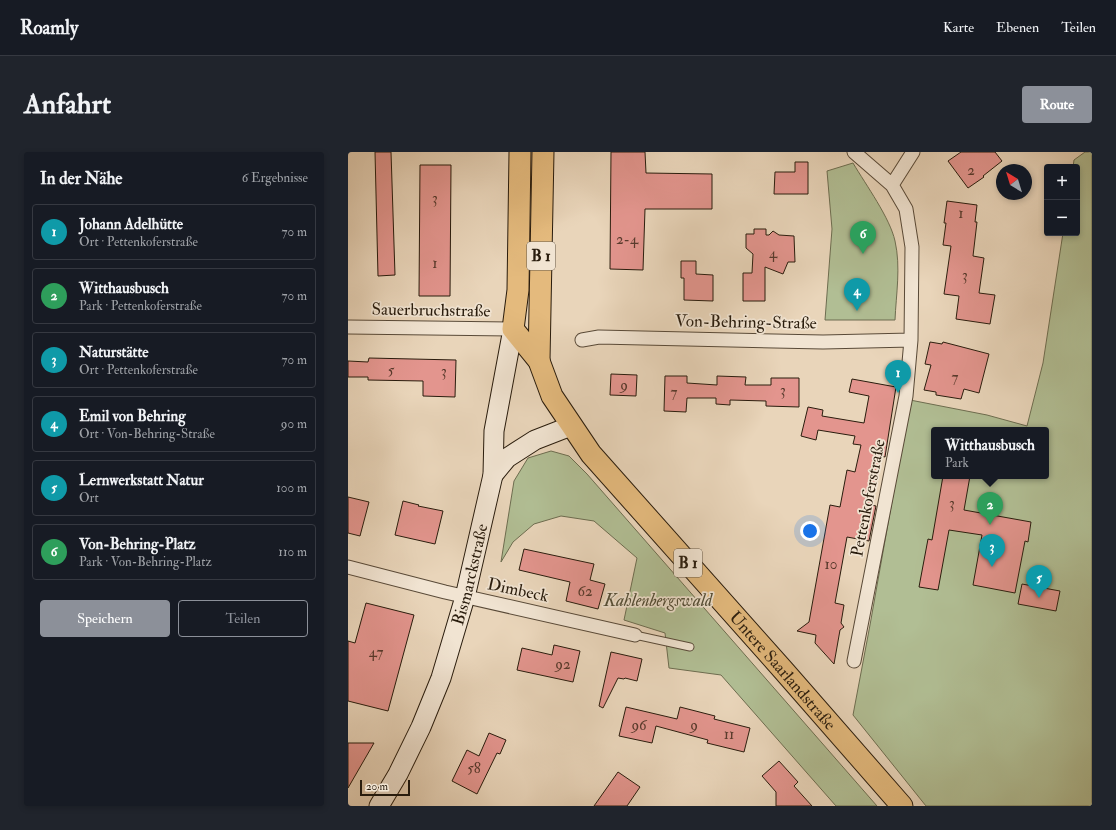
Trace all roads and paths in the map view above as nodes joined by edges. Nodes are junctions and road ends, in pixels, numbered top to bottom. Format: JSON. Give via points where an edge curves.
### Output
{"nodes":[{"id":1,"x":520,"y":152,"type":"edge"},
{"id":2,"x":543,"y":152,"type":"edge"},
{"id":3,"x":854,"y":152,"type":"edge"},
{"id":4,"x":913,"y":152,"type":"edge"},
{"id":5,"x":892,"y":185,"type":"junction"},
{"id":6,"x":348,"y":327,"type":"edge"},
{"id":7,"x":513,"y":329,"type":"junction"},
{"id":8,"x":582,"y":340,"type":"dead end"},
{"id":9,"x":910,"y":340,"type":"junction"},
{"id":10,"x":539,"y":361,"type":"junction"},
{"id":11,"x":571,"y":426,"type":"junction"},
{"id":12,"x":493,"y":475,"type":"junction"},
{"id":13,"x":348,"y":567,"type":"edge"},
{"id":14,"x":465,"y":597,"type":"junction"},
{"id":15,"x":635,"y":635,"type":"joint"},
{"id":16,"x":690,"y":647,"type":"dead end"},
{"id":17,"x":854,"y":661,"type":"dead end"},
{"id":18,"x":379,"y":806,"type":"edge"},
{"id":19,"x":902,"y":806,"type":"edge"}],
"edges":[{"from":1,"to":7,"type":"main road","number":"B 1","via":[[518,290]]},
{"from":2,"to":10,"type":"main road","number":"B 1"},
{"from":3,"to":5,"type":"street","name":"Pettenkoferstraße"},
{"from":4,"to":5,"type":"street"},
{"from":5,"to":9,"type":"street","name":"Pettenkoferstraße","via":[[906,209],[912,247]]},
{"from":6,"to":7,"type":"street","name":"Sauerbruchstraße"},
{"from":7,"to":10,"type":"main road","number":"B 1"},
{"from":7,"to":12,"type":"main road","name":"Bismarckstraße","via":[[494,431]]},
{"from":8,"to":9,"type":"street","name":"Von-Behring-Straße","via":[[598,337],[823,342]]},
{"from":9,"to":17,"type":"street","name":"Pettenkoferstraße","via":[[906,396]]},
{"from":10,"to":11,"type":"main road","name":"Untere Saarlandstraße","number":"B 1","via":[[552,396]]},
{"from":11,"to":12,"type":"main road","via":[[535,440],[507,458]]},
{"from":11,"to":19,"type":"main road","name":"Untere Saarlandstraße","number":"B 1","via":[[591,454]]},
{"from":12,"to":14,"type":"main road","name":"Bismarckstraße"},
{"from":13,"to":14,"type":"street","name":"Dimbeck"},
{"from":14,"to":15,"type":"street","name":"Dimbeck"},
{"from":14,"to":18,"type":"main road","name":"Bismarckstraße","via":[[441,678],[427,713],[398,774]]},
{"from":15,"to":16,"type":"lane"}]}
